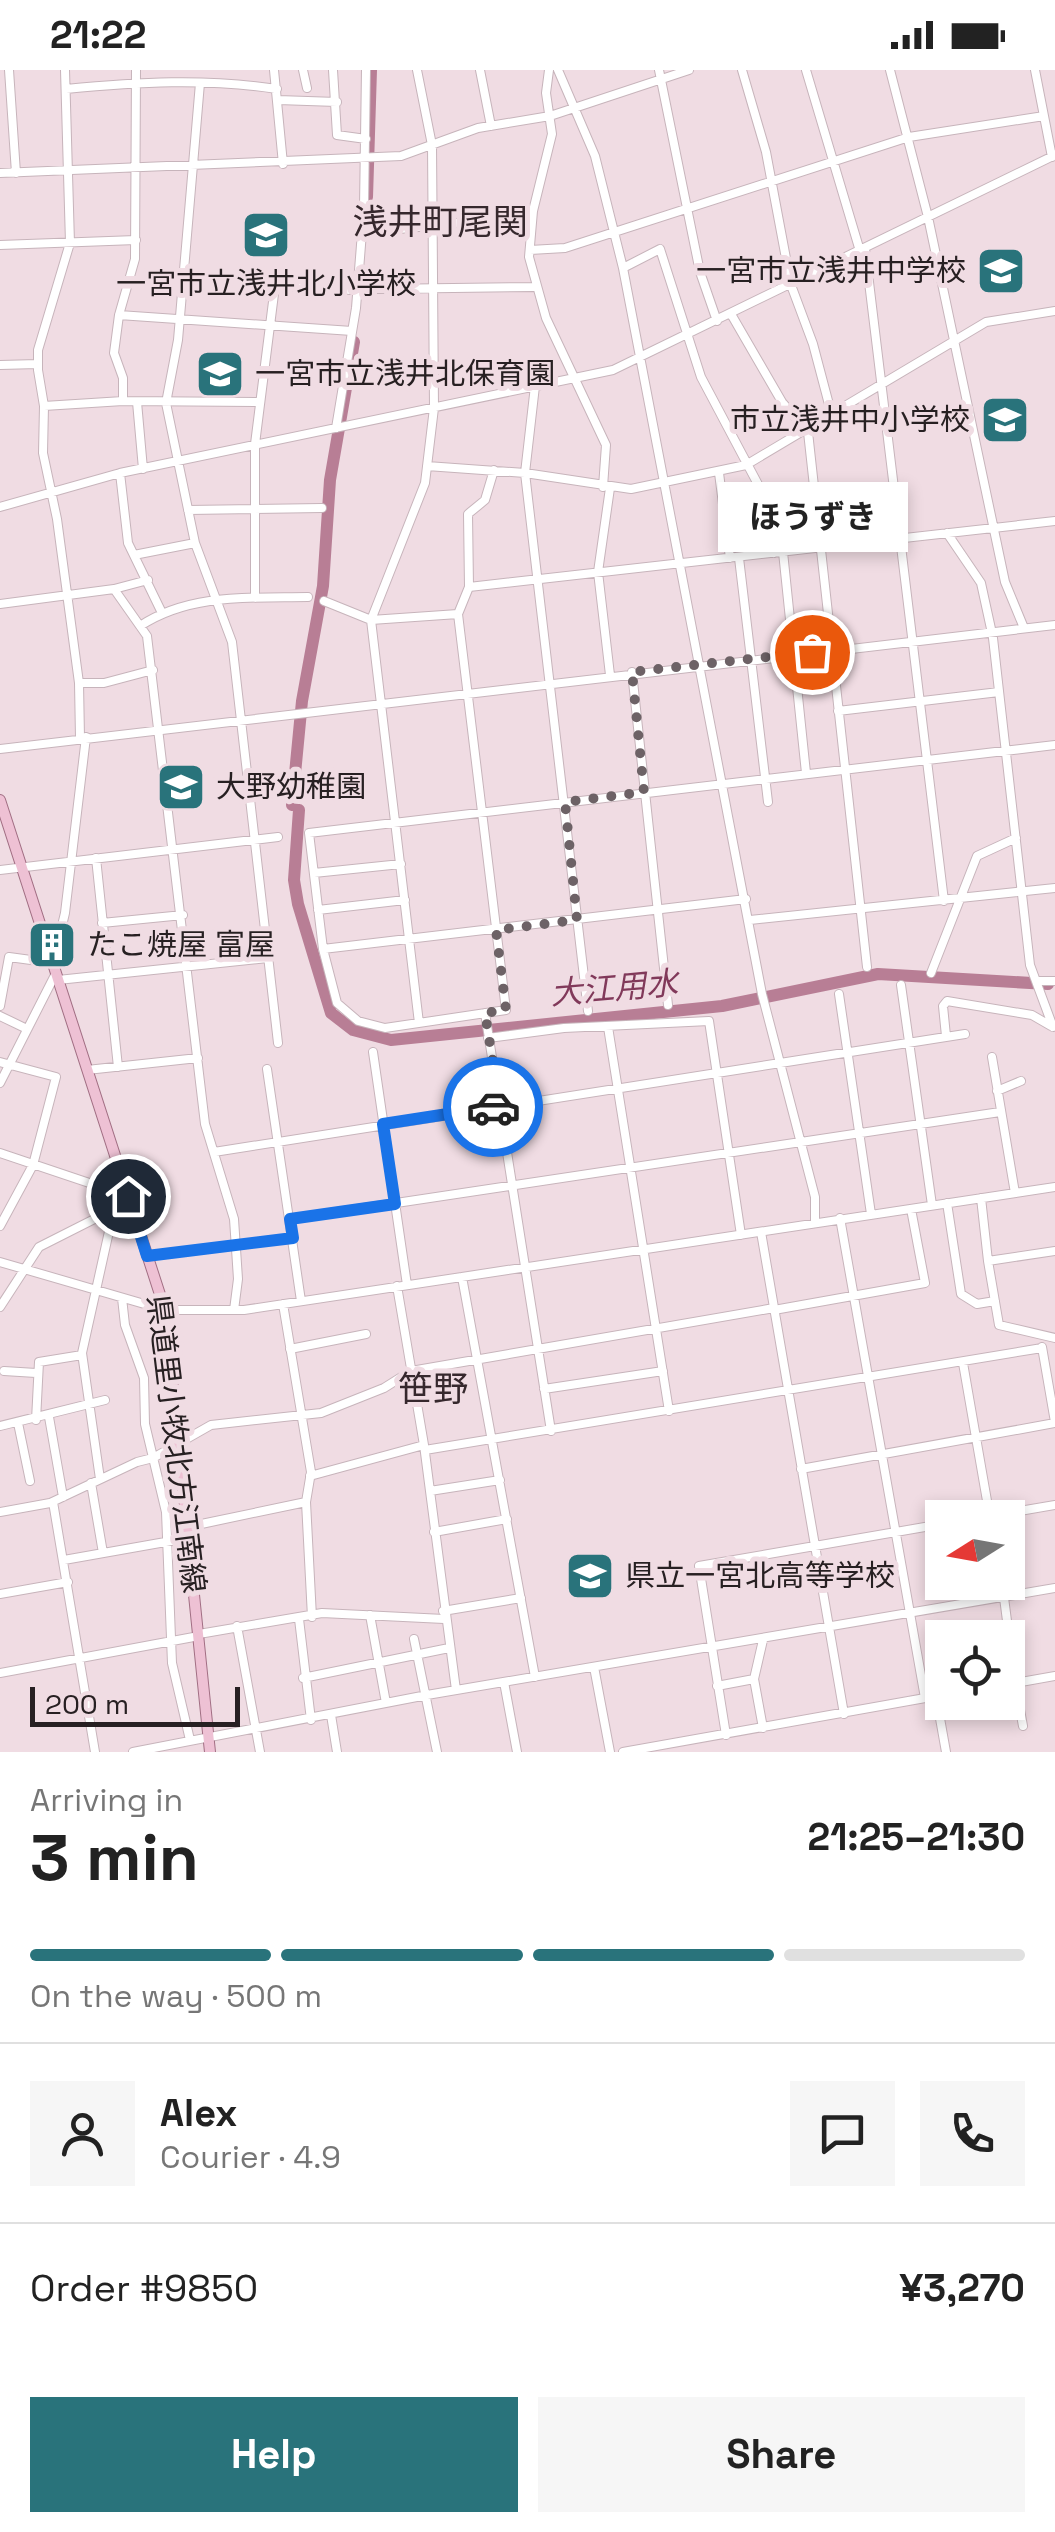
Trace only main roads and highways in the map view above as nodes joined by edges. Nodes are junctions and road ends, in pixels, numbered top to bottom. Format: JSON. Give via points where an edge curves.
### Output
{"nodes":[{"id":1,"x":0,"y":800,"type":"edge"},
{"id":2,"x":210,"y":1752,"type":"edge"}],
"edges":[{"from":1,"to":2,"type":"main road","name":"県道里小牧北方江南線","via":[[165,1310]]}]}
